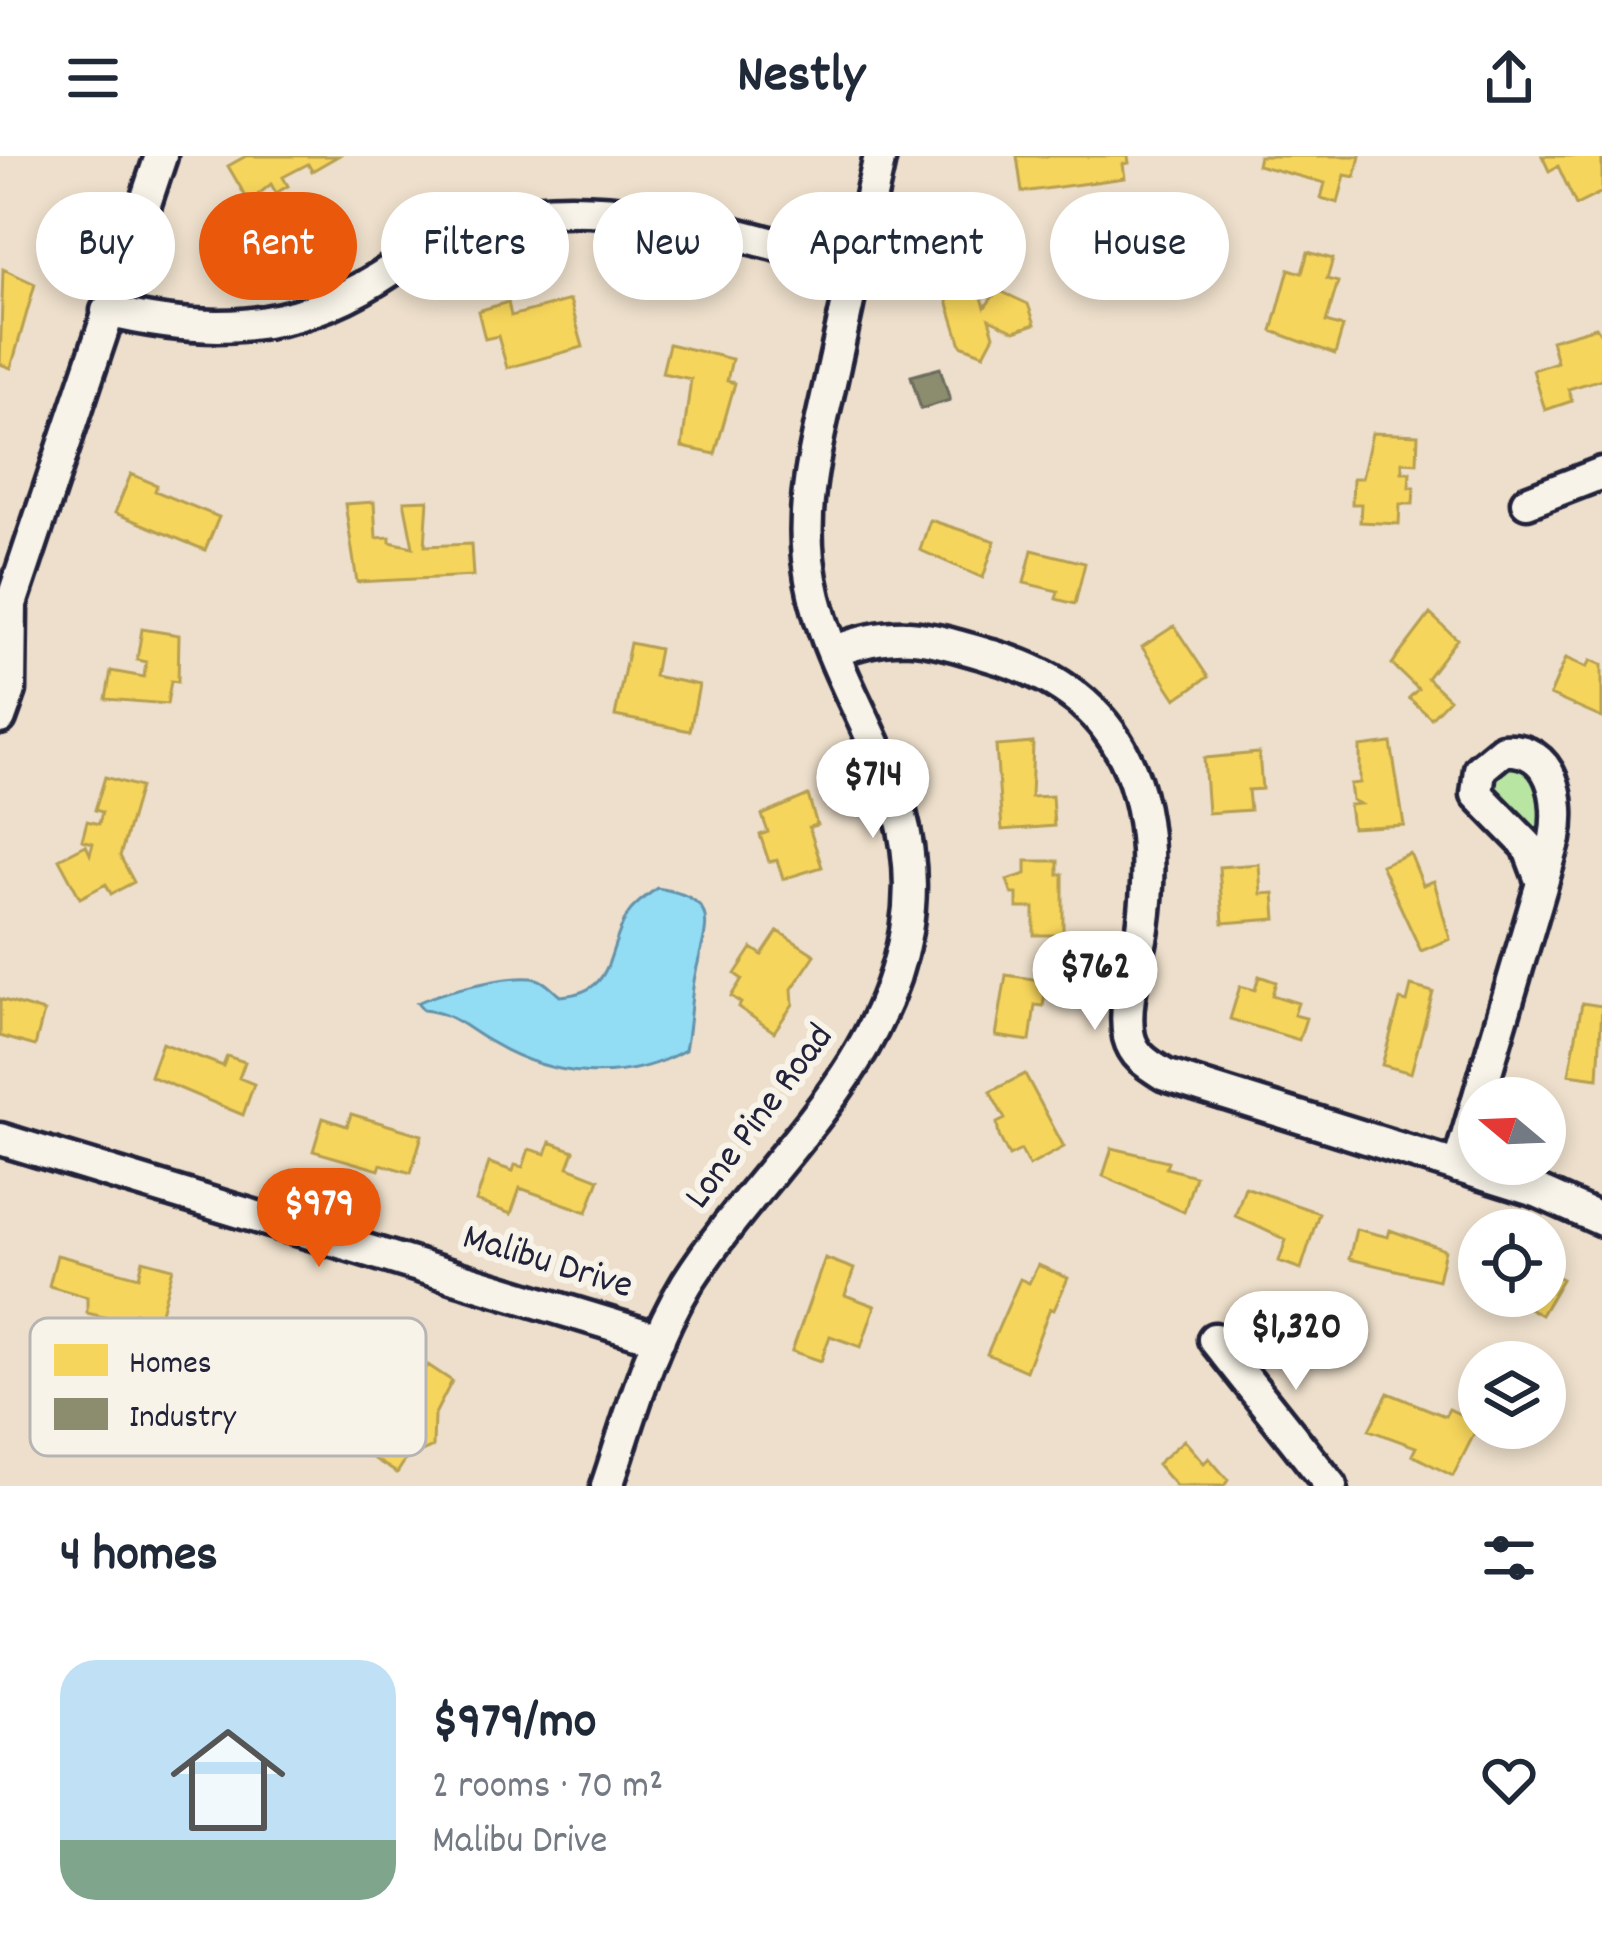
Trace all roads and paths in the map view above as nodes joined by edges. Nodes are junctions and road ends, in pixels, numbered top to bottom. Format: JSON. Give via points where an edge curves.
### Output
{"nodes":[{"id":1,"x":161,"y":156,"type":"edge"},
{"id":2,"x":880,"y":156,"type":"edge"},
{"id":3,"x":872,"y":192,"type":"edge"},
{"id":4,"x":767,"y":246,"type":"edge"},
{"id":5,"x":849,"y":300,"type":"edge"},
{"id":6,"x":107,"y":311,"type":"junction"},
{"id":7,"x":1602,"y":472,"type":"edge"},
{"id":8,"x":1527,"y":502,"type":"dead end"},
{"id":9,"x":5,"y":610,"type":"edge"},
{"id":10,"x":833,"y":652,"type":"junction"},
{"id":11,"x":0,"y":718,"type":"edge"},
{"id":12,"x":1542,"y":883,"type":"dead end"},
{"id":13,"x":1485,"y":1077,"type":"edge"},
{"id":14,"x":0,"y":1139,"type":"edge"},
{"id":15,"x":1458,"y":1167,"type":"edge"},
{"id":16,"x":1507,"y":1185,"type":"edge"},
{"id":17,"x":1602,"y":1220,"type":"edge"},
{"id":18,"x":659,"y":1339,"type":"junction"},
{"id":19,"x":1214,"y":1339,"type":"dead end"},
{"id":20,"x":607,"y":1486,"type":"edge"},
{"id":21,"x":1331,"y":1486,"type":"edge"}],
"edges":[{"from":1,"to":6,"type":"street"},
{"from":2,"to":3,"type":"street","name":"Lone Pine Road"},
{"from":4,"to":6,"type":"street","via":[[619,212],[549,210],[465,227],[334,303],[271,325],[198,328]]},
{"from":5,"to":10,"type":"street","name":"Lone Pine Road","via":[[807,517],[818,610]]},
{"from":6,"to":9,"type":"street"},
{"from":7,"to":8,"type":"street"},
{"from":9,"to":11,"type":"street","via":[[10,690]]},
{"from":10,"to":15,"type":"street","via":[[875,635],[904,635],[1025,666],[1081,695],[1124,754],[1144,830],[1144,916],[1128,1031],[1134,1051],[1165,1075]]},
{"from":10,"to":18,"type":"street","name":"Lone Pine Road","via":[[878,741],[902,813],[909,887],[900,963],[864,1049],[705,1258]]},
{"from":12,"to":13,"type":"street"},
{"from":14,"to":18,"type":"street","name":"Malibu Drive"},
{"from":16,"to":17,"type":"street"},
{"from":18,"to":20,"type":"street","name":"Lone Pine Road"},
{"from":19,"to":21,"type":"street"}]}
